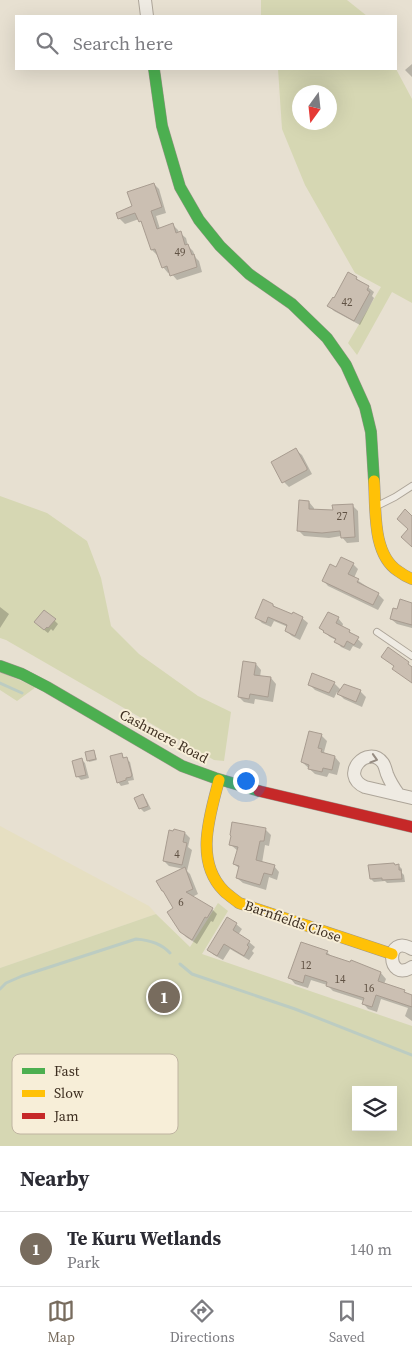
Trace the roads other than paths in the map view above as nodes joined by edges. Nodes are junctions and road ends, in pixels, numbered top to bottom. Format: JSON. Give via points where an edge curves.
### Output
{"nodes":[{"id":1,"x":145,"y":0,"type":"edge"},
{"id":2,"x":147,"y":15,"type":"edge"},
{"id":3,"x":154,"y":70,"type":"edge"},
{"id":4,"x":412,"y":486,"type":"edge"},
{"id":5,"x":376,"y":506,"type":"junction"},
{"id":6,"x":412,"y":579,"type":"edge"},
{"id":7,"x":377,"y":632,"type":"dead end"},
{"id":8,"x":412,"y":656,"type":"edge"},
{"id":9,"x":0,"y":666,"type":"edge"},
{"id":10,"x":219,"y":780,"type":"junction"},
{"id":11,"x":399,"y":795,"type":"dead end"},
{"id":12,"x":412,"y":798,"type":"edge"},
{"id":13,"x":412,"y":826,"type":"edge"},
{"id":14,"x":412,"y":949,"type":"edge"},
{"id":15,"x":392,"y":954,"type":"junction"},
{"id":16,"x":412,"y":967,"type":"edge"}],
"edges":[{"from":1,"to":2,"type":"street"},
{"from":3,"to":5,"type":"street","via":[[170,156],[180,187],[199,220],[249,274],[292,304],[327,338],[346,365],[365,407],[371,432]]},
{"from":4,"to":5,"type":"lane"},
{"from":5,"to":6,"type":"street","via":[[378,539],[384,557],[397,571]]},
{"from":7,"to":8,"type":"lane"},
{"from":9,"to":10,"type":"street","name":"Cashmere Road","via":[[47,687],[182,766]]},
{"from":10,"to":13,"type":"street","name":"Cashmere Road","via":[[317,806]]},
{"from":10,"to":15,"type":"street","name":"Barnfields Close","via":[[205,845],[209,867],[221,888],[239,903]]},
{"from":11,"to":12,"type":"street"},
{"from":14,"to":15,"type":"street","via":[[397,947]]},
{"from":15,"to":16,"type":"street","via":[[396,968]]}]}
